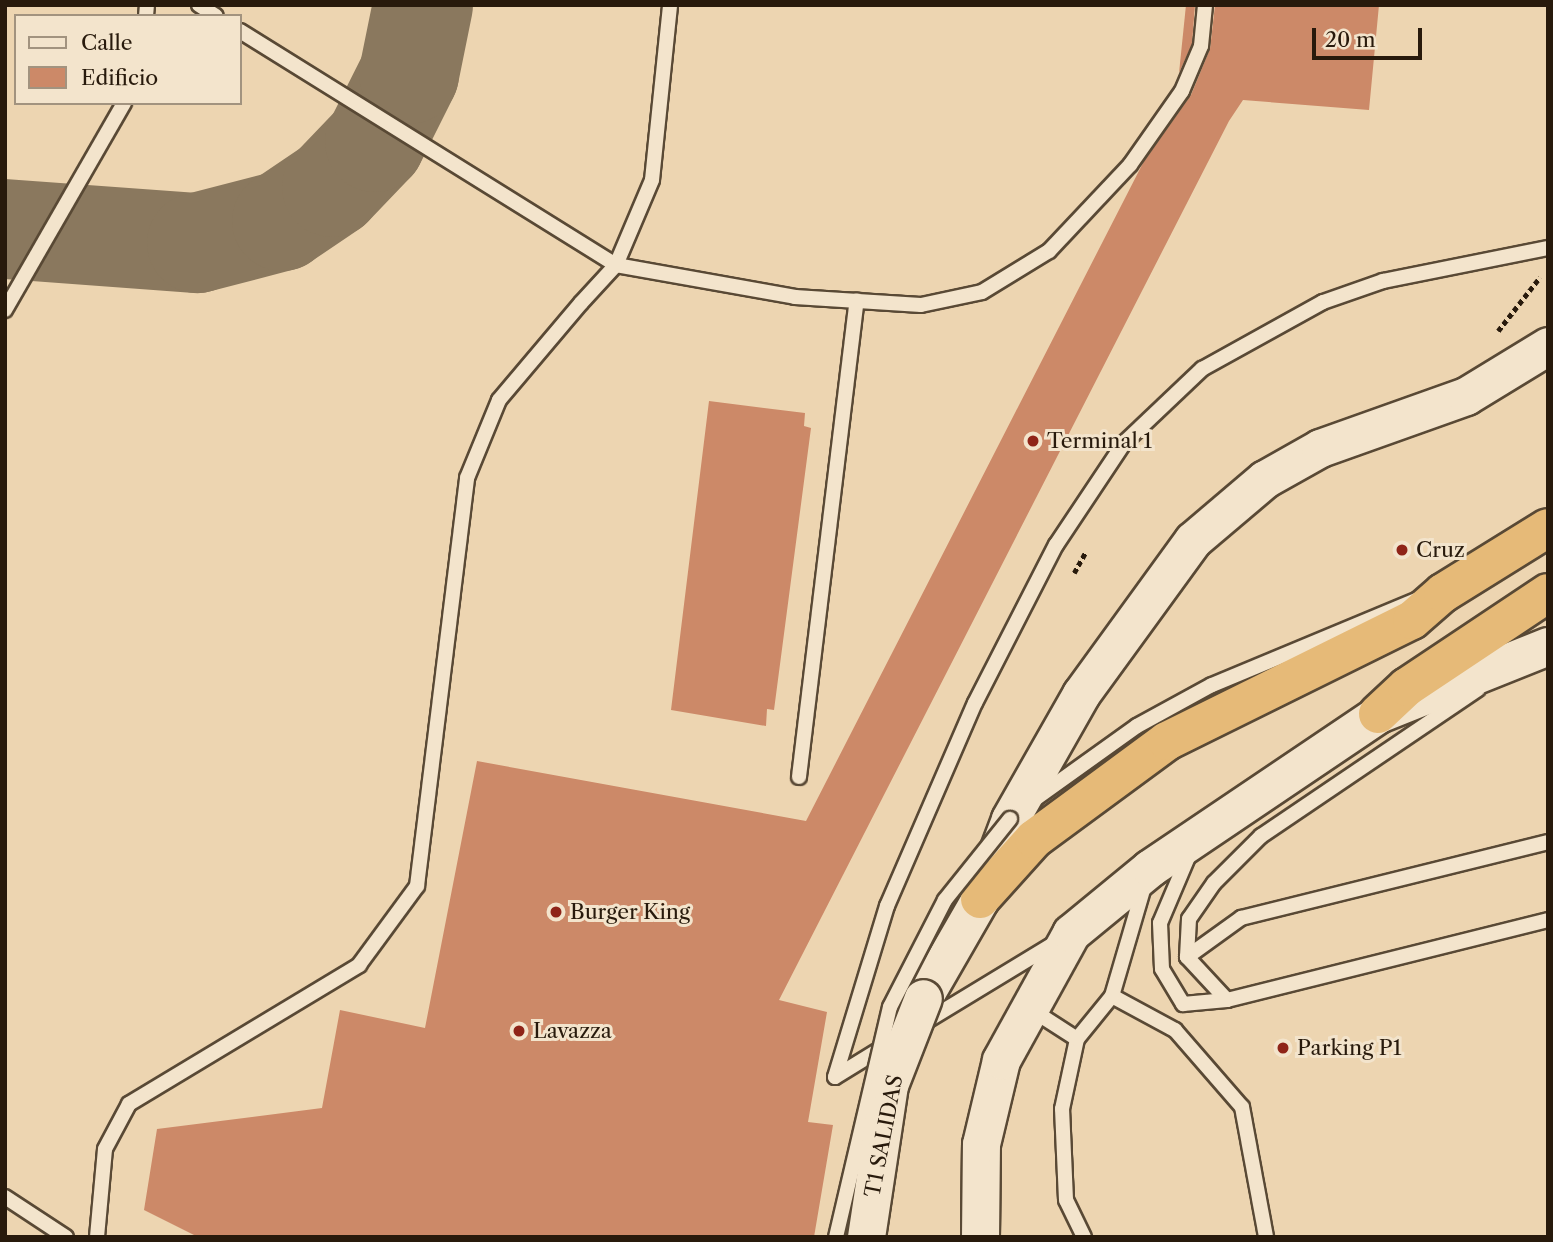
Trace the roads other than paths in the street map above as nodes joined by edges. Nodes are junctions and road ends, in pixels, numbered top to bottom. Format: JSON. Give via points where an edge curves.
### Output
{"nodes":[{"id":1,"x":670,"y":5,"type":"edge"},
{"id":2,"x":1205,"y":5,"type":"edge"},
{"id":3,"x":242,"y":32,"type":"edge"},
{"id":4,"x":123,"y":105,"type":"edge"},
{"id":5,"x":1548,"y":248,"type":"edge"},
{"id":6,"x":616,"y":265,"type":"junction"},
{"id":7,"x":857,"y":301,"type":"junction"},
{"id":8,"x":5,"y":310,"type":"edge"},
{"id":9,"x":1548,"y":346,"type":"edge"},
{"id":10,"x":1548,"y":528,"type":"edge"},
{"id":11,"x":1443,"y":593,"type":"junction"},
{"id":12,"x":1548,"y":593,"type":"edge"},
{"id":13,"x":1539,"y":648,"type":"edge"},
{"id":14,"x":1378,"y":714,"type":"junction"},
{"id":15,"x":799,"y":777,"type":"dead end"},
{"id":16,"x":1010,"y":819,"type":"junction"},
{"id":17,"x":1198,"y":834,"type":"junction"},
{"id":18,"x":1548,"y":842,"type":"edge"},
{"id":19,"x":1150,"y":868,"type":"junction"},
{"id":20,"x":980,"y":899,"type":"junction"},
{"id":21,"x":1548,"y":920,"type":"edge"},
{"id":22,"x":1071,"y":933,"type":"junction"},
{"id":23,"x":1187,"y":957,"type":"junction"},
{"id":24,"x":1112,"y":996,"type":"junction"},
{"id":25,"x":1227,"y":1000,"type":"junction"},
{"id":26,"x":1026,"y":1006,"type":"junction"},
{"id":27,"x":1077,"y":1039,"type":"junction"},
{"id":28,"x":5,"y":1197,"type":"edge"},
{"id":29,"x":66,"y":1237,"type":"edge"},
{"id":30,"x":97,"y":1237,"type":"edge"},
{"id":31,"x":836,"y":1237,"type":"edge"},
{"id":32,"x":866,"y":1237,"type":"edge"},
{"id":33,"x":980,"y":1237,"type":"edge"},
{"id":34,"x":1084,"y":1237,"type":"edge"},
{"id":35,"x":1266,"y":1237,"type":"edge"}],
"edges":[{"from":1,"to":6,"type":"lane","via":[[652,180]]},
{"from":2,"to":7,"type":"lane","via":[[1201,46],[1182,91],[1130,165],[1049,251],[982,292],[952,302]]},
{"from":3,"to":6,"type":"lane"},
{"from":4,"to":8,"type":"lane"},
{"from":5,"to":22,"type":"lane","via":[[1383,281],[1323,302],[1202,369],[1124,443],[1056,545],[975,703],[887,906],[835,1077]]},
{"from":6,"to":7,"type":"lane","via":[[795,297]]},
{"from":6,"to":30,"type":"lane","via":[[520,370],[479,438],[460,522],[417,886],[359,965],[129,1104],[105,1149]]},
{"from":7,"to":15,"type":"lane"},
{"from":9,"to":16,"type":"street","name":"T1 SALIDAS","via":[[1475,393],[1320,448],[1226,508],[1156,586],[1081,694]]},
{"from":10,"to":11,"type":"highway"},
{"from":11,"to":16,"type":"lane","via":[[1401,603],[1212,685],[1084,761]]},
{"from":11,"to":20,"type":"highway","via":[[1412,620],[1167,741],[1034,839]]},
{"from":12,"to":14,"type":"highway","via":[[1407,687]]},
{"from":13,"to":14,"type":"street"},
{"from":13,"to":23,"type":"lane","via":[[1261,836],[1189,919]]},
{"from":14,"to":17,"type":"street"},
{"from":16,"to":20,"type":"street","name":"T1 SALIDAS"},
{"from":16,"to":31,"type":"lane","bridge":true,"via":[[944,900],[890,1006]]},
{"from":17,"to":19,"type":"street"},
{"from":17,"to":25,"type":"lane","via":[[1160,923],[1162,969],[1183,1004]]},
{"from":18,"to":23,"type":"lane","via":[[1241,918]]},
{"from":19,"to":22,"type":"street"},
{"from":19,"to":24,"type":"lane"},
{"from":20,"to":32,"type":"street","name":"T1 SALIDAS","bridge":true,"via":[[923,998],[889,1085]]},
{"from":21,"to":25,"type":"lane"},
{"from":22,"to":26,"type":"street"},
{"from":23,"to":25,"type":"lane"},
{"from":24,"to":27,"type":"lane"},
{"from":24,"to":35,"type":"lane","via":[[1175,1030],[1242,1107]]},
{"from":26,"to":27,"type":"lane"},
{"from":26,"to":33,"type":"street","via":[[1001,1060],[981,1144]]},
{"from":27,"to":34,"type":"lane","via":[[1062,1109],[1066,1200]]},
{"from":28,"to":29,"type":"lane"}]}
